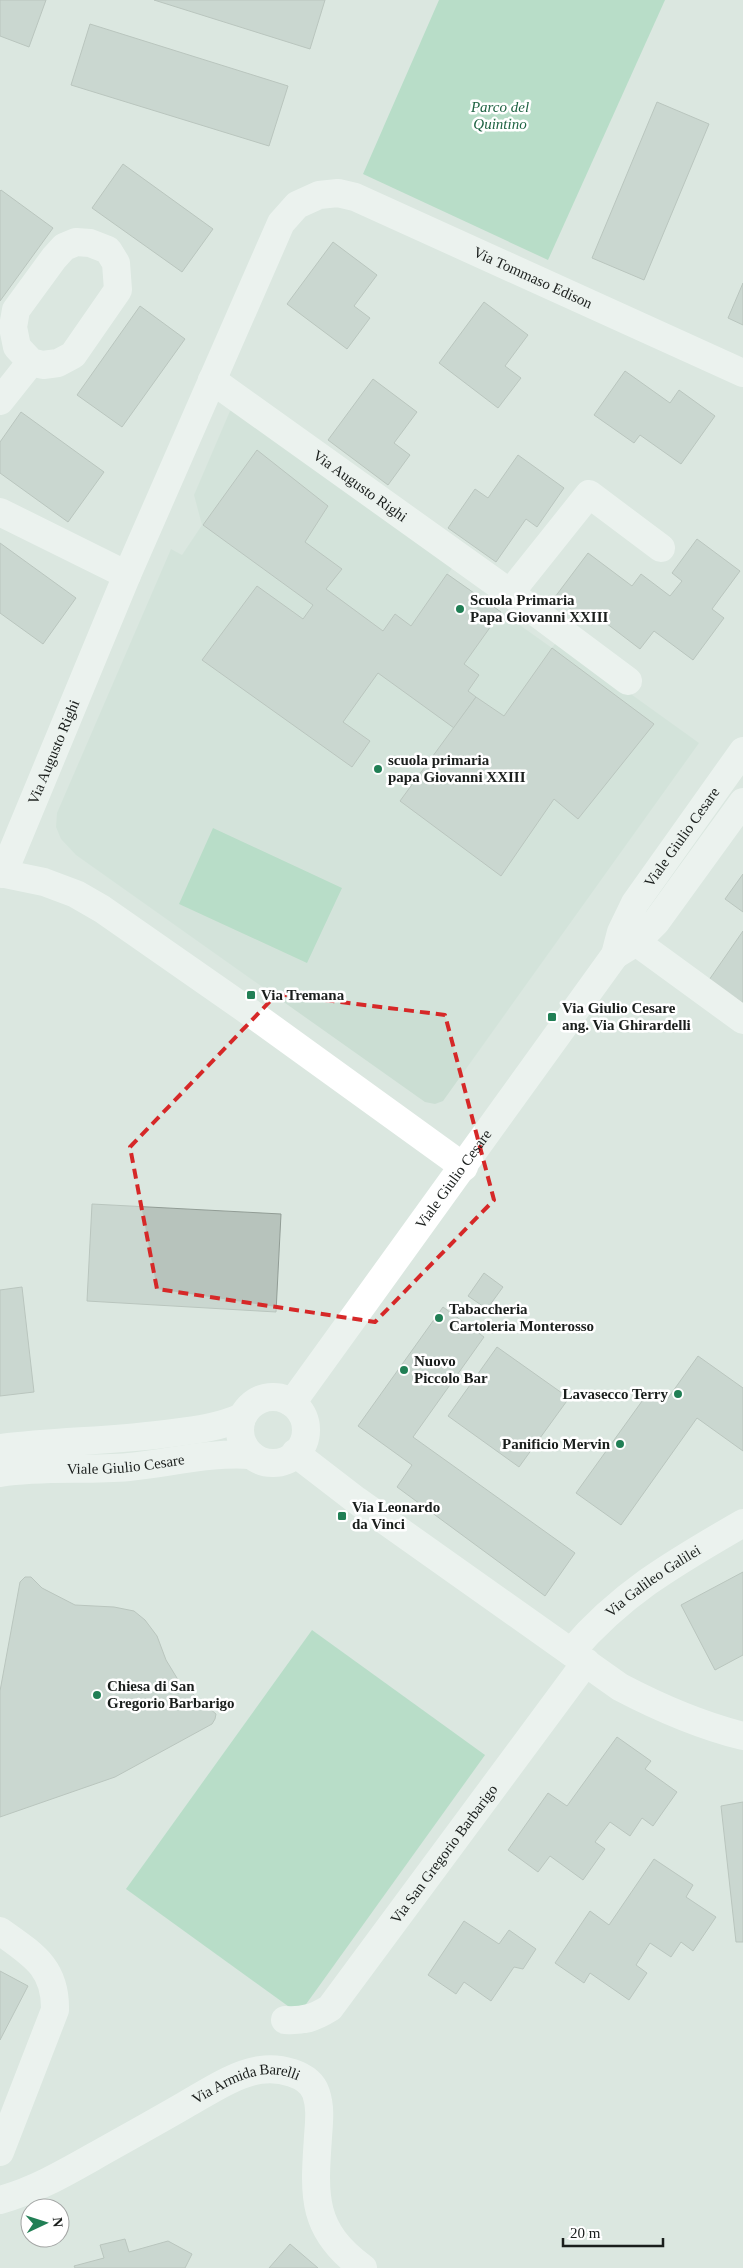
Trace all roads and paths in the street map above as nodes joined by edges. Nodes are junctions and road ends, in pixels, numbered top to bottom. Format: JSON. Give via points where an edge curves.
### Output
{"nodes":[{"id":1,"x":319,"y":195,"type":"joint"},
{"id":2,"x":31,"y":362,"type":"junction"},
{"id":3,"x":743,"y":373,"type":"edge"},
{"id":4,"x":212,"y":380,"type":"junction"},
{"id":5,"x":0,"y":401,"type":"edge"},
{"id":6,"x":0,"y":512,"type":"edge"},
{"id":7,"x":661,"y":548,"type":"dead end"},
{"id":8,"x":126,"y":575,"type":"junction"},
{"id":9,"x":510,"y":593,"type":"junction"},
{"id":10,"x":628,"y":681,"type":"dead end"},
{"id":11,"x":743,"y":751,"type":"edge"},
{"id":12,"x":743,"y":802,"type":"edge"},
{"id":13,"x":1,"y":873,"type":"edge"},
{"id":14,"x":626,"y":949,"type":"junction"},
{"id":15,"x":743,"y":1020,"type":"edge"},
{"id":16,"x":464,"y":1167,"type":"junction"},
{"id":17,"x":292,"y":1403,"type":"junction"},
{"id":18,"x":242,"y":1417,"type":"junction"},
{"id":19,"x":0,"y":1448,"type":"edge"},
{"id":20,"x":295,"y":1454,"type":"junction"},
{"id":21,"x":251,"y":1455,"type":"junction"},
{"id":22,"x":0,"y":1473,"type":"edge"},
{"id":23,"x":743,"y":1523,"type":"edge"},
{"id":24,"x":578,"y":1657,"type":"junction"},
{"id":25,"x":743,"y":1736,"type":"edge"},
{"id":26,"x":0,"y":1931,"type":"edge"},
{"id":27,"x":285,"y":2020,"type":"dead end"},
{"id":28,"x":0,"y":2152,"type":"edge"},
{"id":29,"x":0,"y":2200,"type":"edge"},
{"id":30,"x":363,"y":2268,"type":"edge"}],
"edges":[{"from":1,"to":3,"type":"street","name":"Via Tommaso Edison","via":[[338,193],[355,197]]},
{"from":1,"to":4,"type":"street","name":"Via Augusto Righi","via":[[297,205],[281,223]]},
{"from":2,"to":2,"type":"street","via":[[17,347],[13,327],[16,310],[64,247],[76,242],[108,250],[116,264],[118,277],[118,290],[112,300],[73,354],[58,363],[43,365]]},
{"from":2,"to":5,"type":"street"},
{"from":4,"to":8,"type":"street","name":"Via Augusto Righi"},
{"from":4,"to":9,"type":"street","name":"Via Augusto Righi"},
{"from":6,"to":8,"type":"street"},
{"from":7,"to":9,"type":"street","via":[[589,494]]},
{"from":8,"to":13,"type":"street","name":"Via Augusto Righi"},
{"from":9,"to":10,"type":"street","name":"Via Augusto Righi"},
{"from":11,"to":14,"type":"street","name":"Viale Giulio Cesare","via":[[635,903],[621,932]]},
{"from":12,"to":14,"type":"street","name":"Viale Giulio Cesare","via":[[656,922]]},
{"from":13,"to":16,"type":"street","via":[[44,882],[76,894],[102,909]]},
{"from":14,"to":15,"type":"street"},
{"from":14,"to":16,"type":"street","name":"Viale Giulio Cesare"},
{"from":16,"to":17,"type":"street","name":"Viale Giulio Cesare"},
{"from":17,"to":18,"type":"street","name":"Viale Giulio Cesare","via":[[276,1397],[260,1400]]},
{"from":17,"to":20,"type":"street","via":[[303,1418],[305,1427],[301,1446]]},
{"from":18,"to":19,"type":"street","name":"Viale Giulio Cesare","via":[[208,1428],[125,1439],[60,1441]]},
{"from":18,"to":21,"type":"street","via":[[242,1440]]},
{"from":20,"to":21,"type":"street","name":"Viale Giulio Cesare","via":[[281,1462],[264,1462]]},
{"from":20,"to":24,"type":"street"},
{"from":21,"to":22,"type":"street","name":"Viale Giulio Cesare","via":[[212,1455],[122,1467]]},
{"from":23,"to":24,"type":"street","name":"Via Galileo Galilei","via":[[646,1581],[588,1631]]},
{"from":24,"to":25,"type":"street","via":[[657,1707]]},
{"from":24,"to":27,"type":"street","name":"Via San Gregorio Barbarigo","via":[[330,2008],[300,2021]]},
{"from":26,"to":28,"type":"street","via":[[38,1960],[50,1975],[55,1993],[55,2010]]},
{"from":29,"to":30,"type":"street","name":"Via Armida Barelli","via":[[47,2183],[224,2083],[259,2070],[277,2069],[300,2076],[314,2089],[320,2105],[315,2181],[319,2212],[330,2237]]}]}
